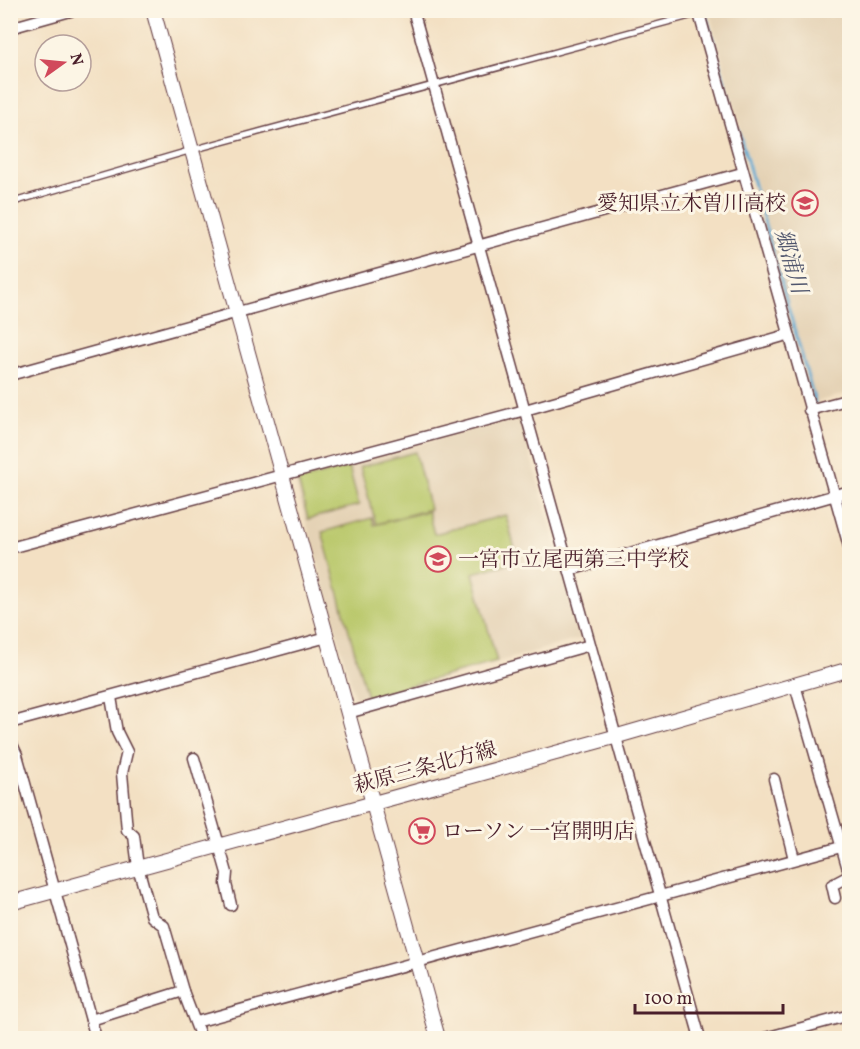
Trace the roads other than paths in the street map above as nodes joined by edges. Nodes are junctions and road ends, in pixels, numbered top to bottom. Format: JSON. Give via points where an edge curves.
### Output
{"nodes":[{"id":1,"x":74,"y":10,"type":"edge"},
{"id":2,"x":153,"y":10,"type":"edge"},
{"id":3,"x":413,"y":10,"type":"edge"},
{"id":4,"x":712,"y":10,"type":"edge"},
{"id":5,"x":698,"y":12,"type":"edge"},
{"id":6,"x":10,"y":28,"type":"edge"},
{"id":7,"x":434,"y":87,"type":"junction"},
{"id":8,"x":192,"y":150,"type":"junction"},
{"id":9,"x":742,"y":173,"type":"junction"},
{"id":10,"x":10,"y":203,"type":"edge"},
{"id":11,"x":478,"y":246,"type":"junction"},
{"id":12,"x":237,"y":313,"type":"junction"},
{"id":13,"x":787,"y":335,"type":"junction"},
{"id":14,"x":10,"y":375,"type":"edge"},
{"id":15,"x":849,"y":399,"type":"edge"},
{"id":16,"x":525,"y":410,"type":"junction"},
{"id":17,"x":809,"y":410,"type":"junction"},
{"id":18,"x":282,"y":477,"type":"junction"},
{"id":19,"x":849,"y":491,"type":"edge"},
{"id":20,"x":834,"y":495,"type":"junction"},
{"id":21,"x":10,"y":548,"type":"edge"},
{"id":22,"x":849,"y":550,"type":"edge"},
{"id":23,"x":570,"y":570,"type":"junction"},
{"id":24,"x":327,"y":637,"type":"junction"},
{"id":25,"x":590,"y":645,"type":"junction"},
{"id":26,"x":849,"y":669,"type":"edge"},
{"id":27,"x":795,"y":685,"type":"junction"},
{"id":28,"x":111,"y":697,"type":"junction"},
{"id":29,"x":348,"y":713,"type":"junction"},
{"id":30,"x":10,"y":723,"type":"edge"},
{"id":31,"x":614,"y":737,"type":"junction"},
{"id":32,"x":10,"y":740,"type":"edge"},
{"id":33,"x":194,"y":759,"type":"dead end"},
{"id":34,"x":774,"y":779,"type":"dead end"},
{"id":35,"x":373,"y":804,"type":"junction"},
{"id":36,"x":219,"y":846,"type":"junction"},
{"id":37,"x":841,"y":847,"type":"junction"},
{"id":38,"x":794,"y":859,"type":"junction"},
{"id":39,"x":138,"y":867,"type":"junction"},
{"id":40,"x":849,"y":876,"type":"edge"},
{"id":41,"x":56,"y":891,"type":"junction"},
{"id":42,"x":659,"y":897,"type":"junction"},
{"id":43,"x":835,"y":898,"type":"dead end"},
{"id":44,"x":10,"y":903,"type":"edge"},
{"id":45,"x":231,"y":905,"type":"dead end"},
{"id":46,"x":417,"y":963,"type":"junction"},
{"id":47,"x":183,"y":991,"type":"junction"},
{"id":48,"x":849,"y":1015,"type":"edge"},
{"id":49,"x":91,"y":1020,"type":"junction"},
{"id":50,"x":196,"y":1022,"type":"junction"},
{"id":51,"x":96,"y":1038,"type":"edge"},
{"id":52,"x":201,"y":1038,"type":"edge"},
{"id":53,"x":438,"y":1038,"type":"edge"},
{"id":54,"x":700,"y":1038,"type":"edge"},
{"id":55,"x":765,"y":1038,"type":"edge"}],
"edges":[{"from":1,"to":6,"type":"street"},
{"from":2,"to":8,"type":"street"},
{"from":3,"to":7,"type":"street"},
{"from":4,"to":5,"type":"lane"},
{"from":5,"to":7,"type":"lane"},
{"from":5,"to":9,"type":"street"},
{"from":7,"to":8,"type":"lane"},
{"from":7,"to":11,"type":"street"},
{"from":8,"to":10,"type":"lane"},
{"from":8,"to":12,"type":"street"},
{"from":9,"to":11,"type":"street"},
{"from":9,"to":13,"type":"street"},
{"from":11,"to":12,"type":"street"},
{"from":11,"to":16,"type":"street"},
{"from":12,"to":14,"type":"street"},
{"from":12,"to":18,"type":"street"},
{"from":13,"to":16,"type":"street"},
{"from":13,"to":17,"type":"street"},
{"from":15,"to":17,"type":"street"},
{"from":16,"to":18,"type":"street"},
{"from":16,"to":23,"type":"street"},
{"from":17,"to":20,"type":"street"},
{"from":18,"to":21,"type":"street"},
{"from":18,"to":24,"type":"street"},
{"from":19,"to":20,"type":"street"},
{"from":20,"to":22,"type":"street"},
{"from":20,"to":23,"type":"street"},
{"from":23,"to":25,"type":"street"},
{"from":24,"to":28,"type":"street"},
{"from":24,"to":29,"type":"street"},
{"from":25,"to":29,"type":"street"},
{"from":25,"to":31,"type":"street"},
{"from":26,"to":27,"type":"street","name":"萩原三条北方線"},
{"from":27,"to":31,"type":"street","name":"萩原三条北方線"},
{"from":27,"to":37,"type":"street"},
{"from":28,"to":30,"type":"street"},
{"from":28,"to":39,"type":"street","via":[[117,732],[127,752],[122,772],[124,808],[127,830],[134,836]]},
{"from":29,"to":35,"type":"street"},
{"from":31,"to":35,"type":"street","name":"萩原三条北方線"},
{"from":31,"to":42,"type":"street"},
{"from":32,"to":41,"type":"street"},
{"from":33,"to":36,"type":"street"},
{"from":34,"to":38,"type":"street"},
{"from":35,"to":36,"type":"street","name":"萩原三条北方線"},
{"from":35,"to":46,"type":"street"},
{"from":36,"to":39,"type":"street","name":"萩原三条北方線"},
{"from":36,"to":45,"type":"street"},
{"from":37,"to":38,"type":"street"},
{"from":37,"to":40,"type":"street"},
{"from":38,"to":42,"type":"street"},
{"from":39,"to":41,"type":"street","name":"萩原三条北方線"},
{"from":39,"to":47,"type":"street","via":[[152,917],[164,926]]},
{"from":40,"to":43,"type":"street","via":[[832,885]]},
{"from":41,"to":44,"type":"street","name":"萩原三条北方線"},
{"from":41,"to":49,"type":"street"},
{"from":42,"to":46,"type":"street"},
{"from":42,"to":54,"type":"street"},
{"from":46,"to":50,"type":"street"},
{"from":46,"to":53,"type":"street"},
{"from":47,"to":49,"type":"street"},
{"from":47,"to":50,"type":"street"},
{"from":48,"to":55,"type":"street"},
{"from":49,"to":51,"type":"street"},
{"from":50,"to":52,"type":"street"}]}
